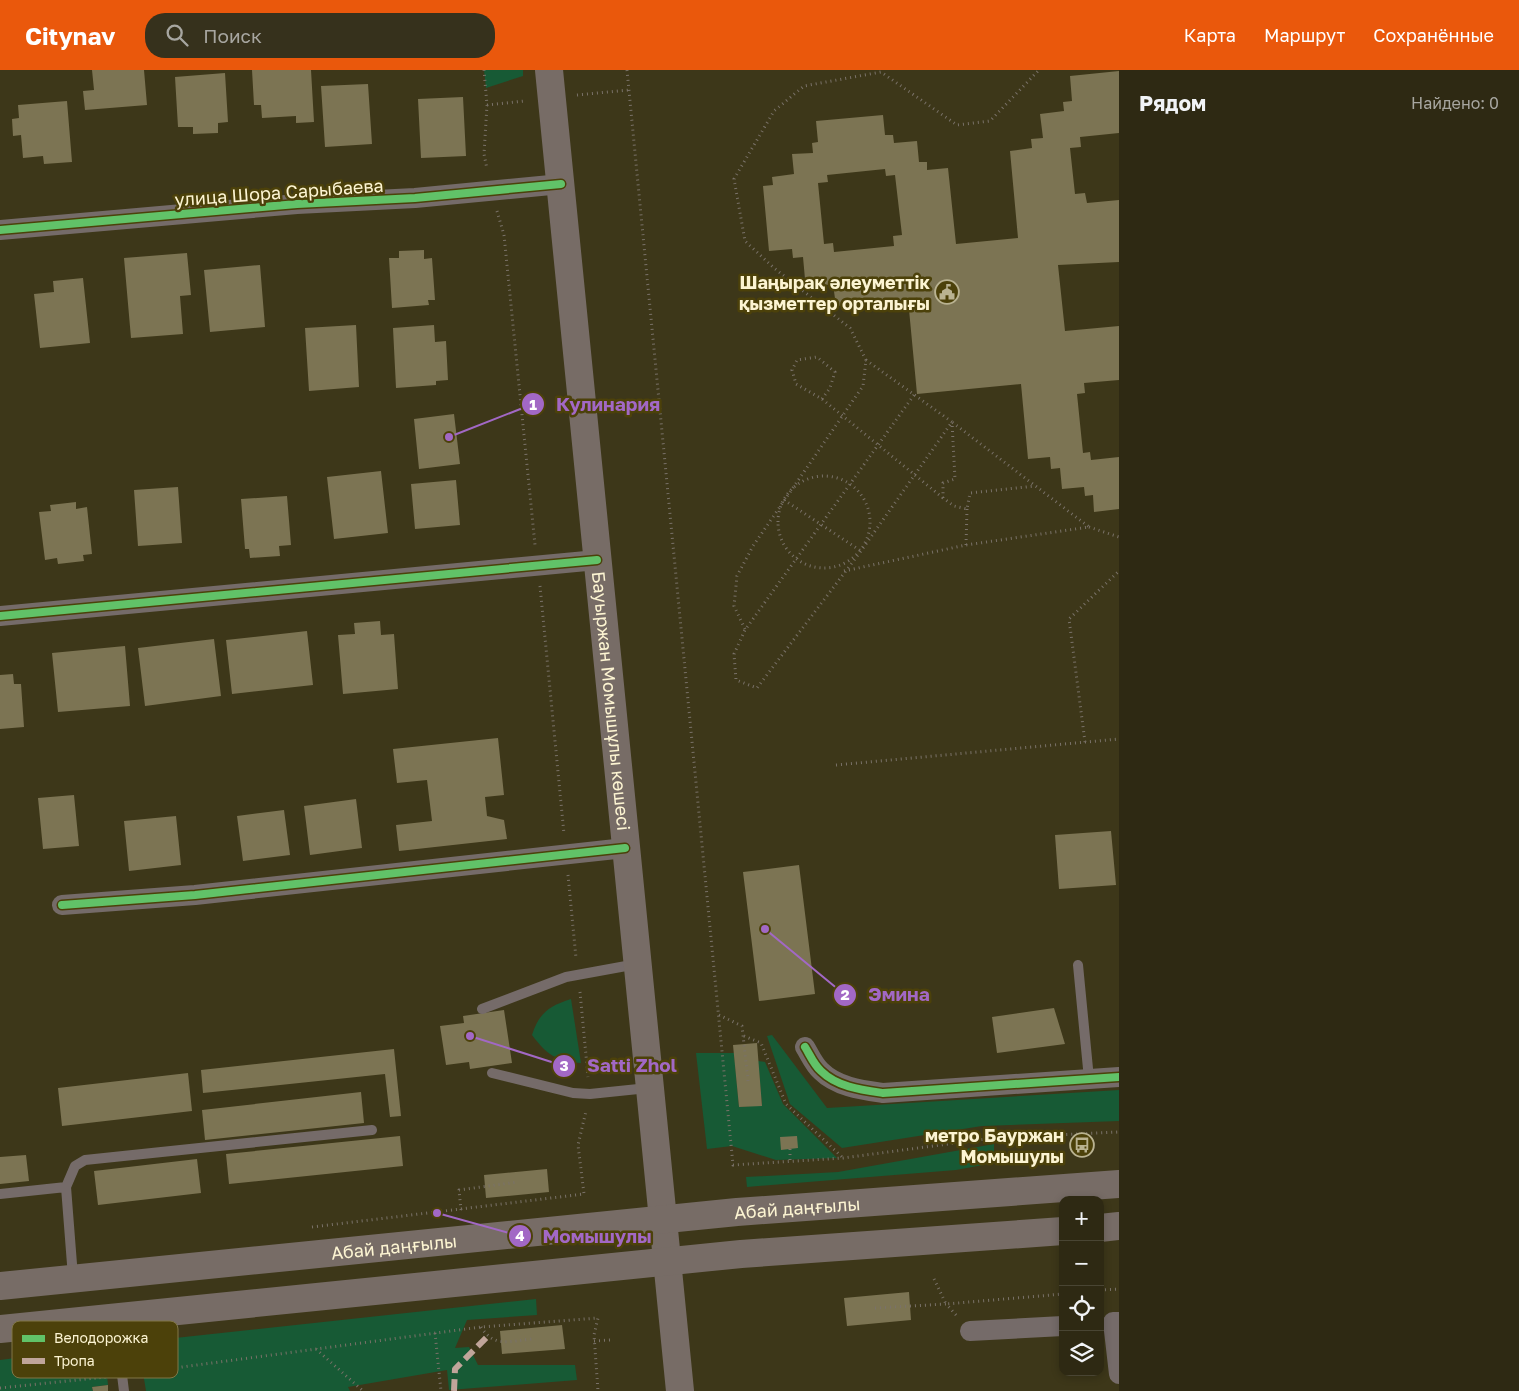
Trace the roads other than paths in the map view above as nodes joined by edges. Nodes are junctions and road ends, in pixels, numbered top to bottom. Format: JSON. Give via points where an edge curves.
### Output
{"nodes":[{"id":1,"x":549,"y":70,"type":"edge"},
{"id":2,"x":561,"y":184,"type":"junction"},
{"id":3,"x":0,"y":230,"type":"edge"},
{"id":4,"x":597,"y":560,"type":"junction"},
{"id":5,"x":0,"y":616,"type":"edge"},
{"id":6,"x":625,"y":848,"type":"junction"},
{"id":7,"x":62,"y":905,"type":"dead end"},
{"id":8,"x":636,"y":964,"type":"junction"},
{"id":9,"x":1078,"y":965,"type":"dead end"},
{"id":10,"x":482,"y":1009,"type":"dead end"},
{"id":11,"x":805,"y":1047,"type":"dead end"},
{"id":12,"x":492,"y":1073,"type":"dead end"},
{"id":13,"x":1119,"y":1077,"type":"edge"},
{"id":14,"x":1089,"y":1079,"type":"junction"},
{"id":15,"x":649,"y":1088,"type":"junction"},
{"id":16,"x":372,"y":1130,"type":"dead end"},
{"id":17,"x":1119,"y":1184,"type":"edge"},
{"id":18,"x":66,"y":1187,"type":"junction"},
{"id":19,"x":0,"y":1194,"type":"edge"},
{"id":20,"x":662,"y":1219,"type":"junction"},
{"id":21,"x":1119,"y":1226,"type":"edge"},
{"id":22,"x":1104,"y":1228,"type":"edge"},
{"id":23,"x":1059,"y":1231,"type":"edge"},
{"id":24,"x":666,"y":1261,"type":"junction"},
{"id":25,"x":73,"y":1278,"type":"junction"},
{"id":26,"x":0,"y":1286,"type":"edge"},
{"id":27,"x":115,"y":1315,"type":"junction"},
{"id":28,"x":66,"y":1321,"type":"edge"},
{"id":29,"x":116,"y":1321,"type":"edge"},
{"id":30,"x":1111,"y":1323,"type":"edge"},
{"id":31,"x":1059,"y":1326,"type":"edge"},
{"id":32,"x":970,"y":1331,"type":"road end"},
{"id":33,"x":1119,"y":1374,"type":"edge"},
{"id":34,"x":122,"y":1378,"type":"edge"},
{"id":35,"x":124,"y":1391,"type":"edge"},
{"id":36,"x":674,"y":1391,"type":"edge"},
{"id":37,"x":680,"y":1391,"type":"edge"}],
"edges":[{"from":1,"to":2,"type":"main road","name":"Бауыржан Момышұлы көшесі"},
{"from":2,"to":3,"type":"street","name":"улица Шора Сарыбаева"},
{"from":2,"to":4,"type":"main road","name":"Бауыржан Момышұлы көшесі"},
{"from":4,"to":5,"type":"street"},
{"from":4,"to":6,"type":"main road","name":"Бауыржан Момышұлы көшесі"},
{"from":6,"to":7,"type":"street","via":[[194,895]]},
{"from":6,"to":8,"type":"main road","name":"Бауыржан Момышұлы көшесі"},
{"from":8,"to":10,"type":"lane","via":[[566,977]]},
{"from":8,"to":15,"type":"main road","name":"Бауыржан Момышұлы көшесі"},
{"from":9,"to":14,"type":"lane"},
{"from":11,"to":14,"type":"street","via":[[820,1070],[837,1082],[858,1090],[883,1093]]},
{"from":12,"to":15,"type":"lane","via":[[573,1093]]},
{"from":13,"to":14,"type":"street"},
{"from":15,"to":20,"type":"main road","name":"Бауыржан Момышұлы көшесі"},
{"from":16,"to":18,"type":"lane","via":[[85,1160],[75,1166]]},
{"from":17,"to":20,"type":"main road","name":"Абай даңғылы"},
{"from":18,"to":19,"type":"lane"},
{"from":18,"to":25,"type":"lane"},
{"from":20,"to":24,"type":"main road","name":"Бауыржан Момышұлы көшесі"},
{"from":20,"to":25,"type":"main road","name":"Абай даңғылы"},
{"from":21,"to":22,"type":"main road"},
{"from":23,"to":24,"type":"main road"},
{"from":24,"to":27,"type":"main road"},
{"from":24,"to":37,"type":"main road","name":"Бауыржан Момышұлы көшесі"},
{"from":25,"to":26,"type":"main road","name":"Абай даңғылы"},
{"from":27,"to":28,"type":"main road"},
{"from":27,"to":29,"type":"lane"},
{"from":30,"to":33,"type":"street"},
{"from":31,"to":32,"type":"street"},
{"from":34,"to":35,"type":"lane"},
{"from":36,"to":37,"type":"lane"}]}
